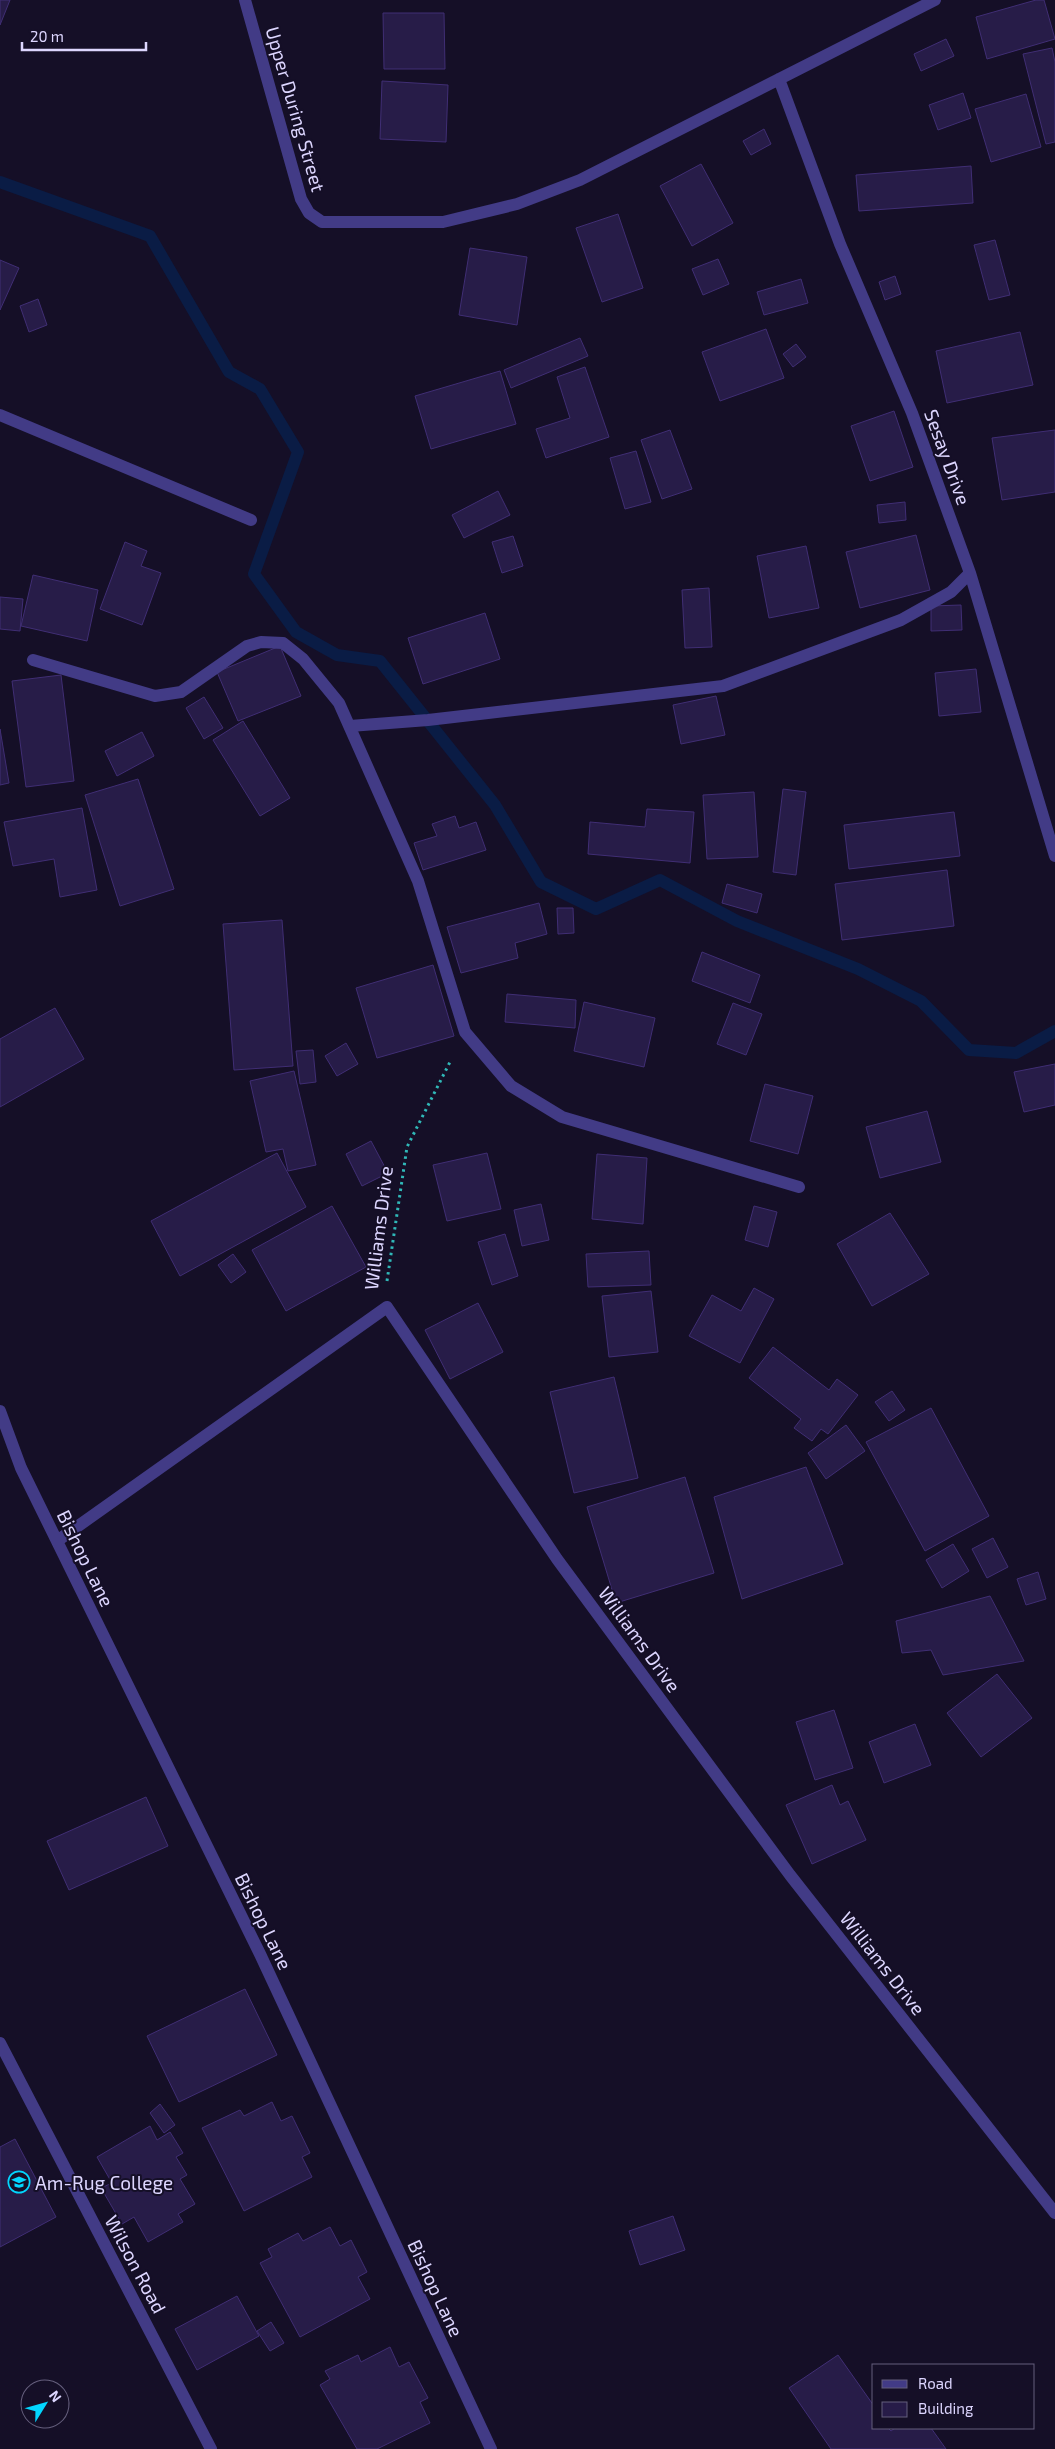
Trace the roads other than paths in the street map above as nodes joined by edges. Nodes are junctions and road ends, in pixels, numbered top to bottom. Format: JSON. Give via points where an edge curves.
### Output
{"nodes":[{"id":1,"x":245,"y":0,"type":"edge"},
{"id":2,"x":935,"y":0,"type":"edge"},
{"id":3,"x":779,"y":80,"type":"junction"},
{"id":4,"x":0,"y":415,"type":"edge"},
{"id":5,"x":251,"y":520,"type":"dead end"},
{"id":6,"x":970,"y":573,"type":"junction"},
{"id":7,"x":33,"y":660,"type":"dead end"},
{"id":8,"x":350,"y":726,"type":"junction"},
{"id":9,"x":1055,"y":856,"type":"edge"},
{"id":10,"x":799,"y":1187,"type":"dead end"},
{"id":11,"x":0,"y":1411,"type":"edge"},
{"id":12,"x":57,"y":1541,"type":"junction"},
{"id":13,"x":0,"y":2043,"type":"edge"},
{"id":14,"x":1055,"y":2213,"type":"edge"},
{"id":15,"x":211,"y":2449,"type":"edge"},
{"id":16,"x":491,"y":2449,"type":"edge"}],
"edges":[{"from":1,"to":3,"type":"street","name":"Upper During Street","via":[[301,199],[309,213],[322,222],[443,222],[518,204],[580,180]]},
{"from":2,"to":3,"type":"street"},
{"from":3,"to":6,"type":"street","name":"Sesay Drive","via":[[840,244],[912,413]]},
{"from":4,"to":5,"type":"street"},
{"from":6,"to":8,"type":"street","via":[[950,592],[901,620],[723,686]]},
{"from":6,"to":9,"type":"street","name":"Sesay Drive"},
{"from":7,"to":8,"type":"street","via":[[155,696],[181,692],[247,646],[261,642],[283,643],[325,683]]},
{"from":8,"to":10,"type":"street","via":[[418,882],[466,1032],[511,1086],[562,1117]]},
{"from":11,"to":12,"type":"street","name":"Bishop Lane","via":[[21,1468]]},
{"from":12,"to":14,"type":"street","name":"Williams Drive","via":[[387,1307],[557,1559],[790,1876]]},
{"from":12,"to":16,"type":"street","name":"Bishop Lane","via":[[260,1954]]},
{"from":13,"to":15,"type":"street","name":"Wilson Road"}]}
